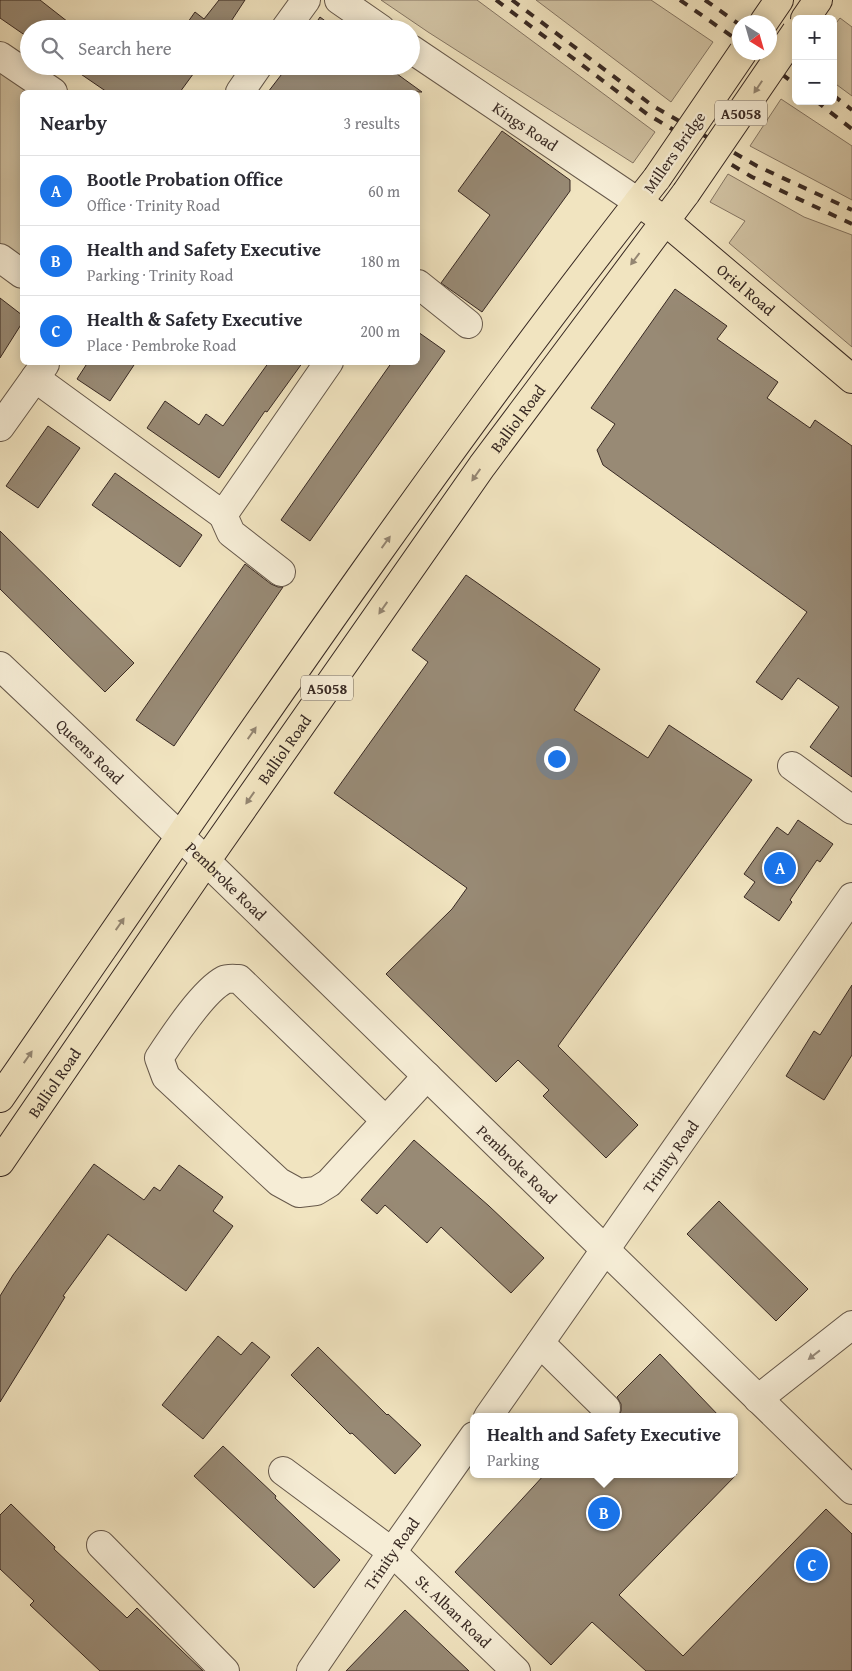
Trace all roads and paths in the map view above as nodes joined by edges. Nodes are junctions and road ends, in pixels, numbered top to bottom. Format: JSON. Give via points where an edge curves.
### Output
{"nodes":[{"id":1,"x":306,"y":0,"type":"edge"},
{"id":2,"x":339,"y":0,"type":"edge"},
{"id":3,"x":779,"y":0,"type":"edge"},
{"id":4,"x":818,"y":0,"type":"edge"},
{"id":5,"x":769,"y":15,"type":"edge"},
{"id":6,"x":808,"y":15,"type":"edge"},
{"id":7,"x":292,"y":20,"type":"edge"},
{"id":8,"x":368,"y":20,"type":"edge"},
{"id":9,"x":792,"y":38,"type":"edge"},
{"id":10,"x":420,"y":55,"type":"edge"},
{"id":11,"x":0,"y":56,"type":"edge"},
{"id":12,"x":738,"y":60,"type":"edge"},
{"id":13,"x":20,"y":70,"type":"edge"},
{"id":14,"x":28,"y":75,"type":"edge"},
{"id":15,"x":252,"y":75,"type":"edge"},
{"id":16,"x":50,"y":90,"type":"edge"},
{"id":17,"x":241,"y":90,"type":"edge"},
{"id":18,"x":638,"y":202,"type":"junction"},
{"id":19,"x":664,"y":220,"type":"junction"},
{"id":20,"x":0,"y":258,"type":"edge"},
{"id":21,"x":20,"y":273,"type":"edge"},
{"id":22,"x":420,"y":286,"type":"edge"},
{"id":23,"x":468,"y":324,"type":"dead end"},
{"id":24,"x":327,"y":365,"type":"edge"},
{"id":25,"x":41,"y":370,"type":"edge"},
{"id":26,"x":852,"y":379,"type":"edge"},
{"id":27,"x":0,"y":427,"type":"edge"},
{"id":28,"x":223,"y":515,"type":"junction"},
{"id":29,"x":281,"y":572,"type":"dead end"},
{"id":30,"x":0,"y":666,"type":"edge"},
{"id":31,"x":792,"y":766,"type":"dead end"},
{"id":32,"x":852,"y":810,"type":"edge"},
{"id":33,"x":180,"y":837,"type":"junction"},
{"id":34,"x":206,"y":861,"type":"junction"},
{"id":35,"x":852,"y":897,"type":"edge"},
{"id":36,"x":427,"y":1076,"type":"junction"},
{"id":37,"x":0,"y":1098,"type":"edge"},
{"id":38,"x":386,"y":1121,"type":"junction"},
{"id":39,"x":0,"y":1162,"type":"edge"},
{"id":40,"x":605,"y":1249,"type":"junction"},
{"id":41,"x":852,"y":1325,"type":"edge"},
{"id":42,"x":540,"y":1343,"type":"junction"},
{"id":43,"x":758,"y":1399,"type":"junction"},
{"id":44,"x":606,"y":1408,"type":"dead end"},
{"id":45,"x":491,"y":1413,"type":"edge"},
{"id":46,"x":470,"y":1442,"type":"edge"},
{"id":47,"x":283,"y":1471,"type":"dead end"},
{"id":48,"x":852,"y":1490,"type":"edge"},
{"id":49,"x":101,"y":1546,"type":"dead end"},
{"id":50,"x":392,"y":1552,"type":"junction"},
{"id":51,"x":225,"y":1671,"type":"edge"},
{"id":52,"x":310,"y":1671,"type":"edge"},
{"id":53,"x":516,"y":1671,"type":"edge"}],
"edges":[{"from":1,"to":7,"type":"street"},
{"from":2,"to":8,"type":"street"},
{"from":3,"to":5,"type":"main road"},
{"from":4,"to":6,"type":"main road"},
{"from":9,"to":19,"type":"main road","name":"Millers Bridge","number":"A5058","one_way":true,"bridge":true},
{"from":10,"to":18,"type":"street","name":"Kings Road"},
{"from":11,"to":13,"type":"street"},
{"from":12,"to":18,"type":"main road","name":"Millers Bridge","number":"A5058","bridge":true},
{"from":14,"to":16,"type":"street"},
{"from":15,"to":17,"type":"street"},
{"from":18,"to":19,"type":"main road","name":"Oriel Road"},
{"from":33,"to":18,"type":"main road","name":"Balliol Road","number":"A5058","one_way":true,"via":[[514,364]]},
{"from":19,"to":26,"type":"main road","name":"Oriel Road"},
{"from":19,"to":34,"type":"main road","name":"Balliol Road","number":"A5058","one_way":true,"via":[[482,466]]},
{"from":20,"to":21,"type":"street"},
{"from":22,"to":23,"type":"street"},
{"from":24,"to":28,"type":"street"},
{"from":25,"to":27,"type":"street"},
{"from":25,"to":28,"type":"street"},
{"from":28,"to":29,"type":"street","via":[[231,533]]},
{"from":30,"to":33,"type":"street","name":"Queens Road"},
{"from":31,"to":32,"type":"street"},
{"from":33,"to":34,"type":"street","name":"Pembroke Road"},
{"from":37,"to":33,"type":"main road","name":"Balliol Road","number":"A5058","one_way":true},
{"from":34,"to":36,"type":"street","name":"Pembroke Road"},
{"from":34,"to":39,"type":"main road","name":"Balliol Road","number":"A5058"},
{"from":35,"to":40,"type":"street","name":"Trinity Road"},
{"from":36,"to":38,"type":"street"},
{"from":36,"to":40,"type":"street","name":"Pembroke Road"},
{"from":38,"to":38,"type":"street","via":[[329,1183],[316,1191],[299,1193],[279,1182],[182,1093],[166,1077],[159,1058],[204,997],[225,980],[239,979]]},
{"from":40,"to":42,"type":"street","name":"Trinity Road"},
{"from":40,"to":43,"type":"street","name":"Pembroke Road"},
{"from":41,"to":43,"type":"street","one_way":true},
{"from":42,"to":44,"type":"street"},
{"from":42,"to":45,"type":"street","name":"Trinity Road"},
{"from":43,"to":48,"type":"street","name":"Pembroke Road"},
{"from":46,"to":50,"type":"street","name":"Trinity Road"},
{"from":47,"to":50,"type":"street","name":"St. Alban Road"},
{"from":49,"to":51,"type":"street"},
{"from":50,"to":52,"type":"street","name":"Trinity Road"},
{"from":50,"to":53,"type":"street","name":"St. Alban Road"}]}
